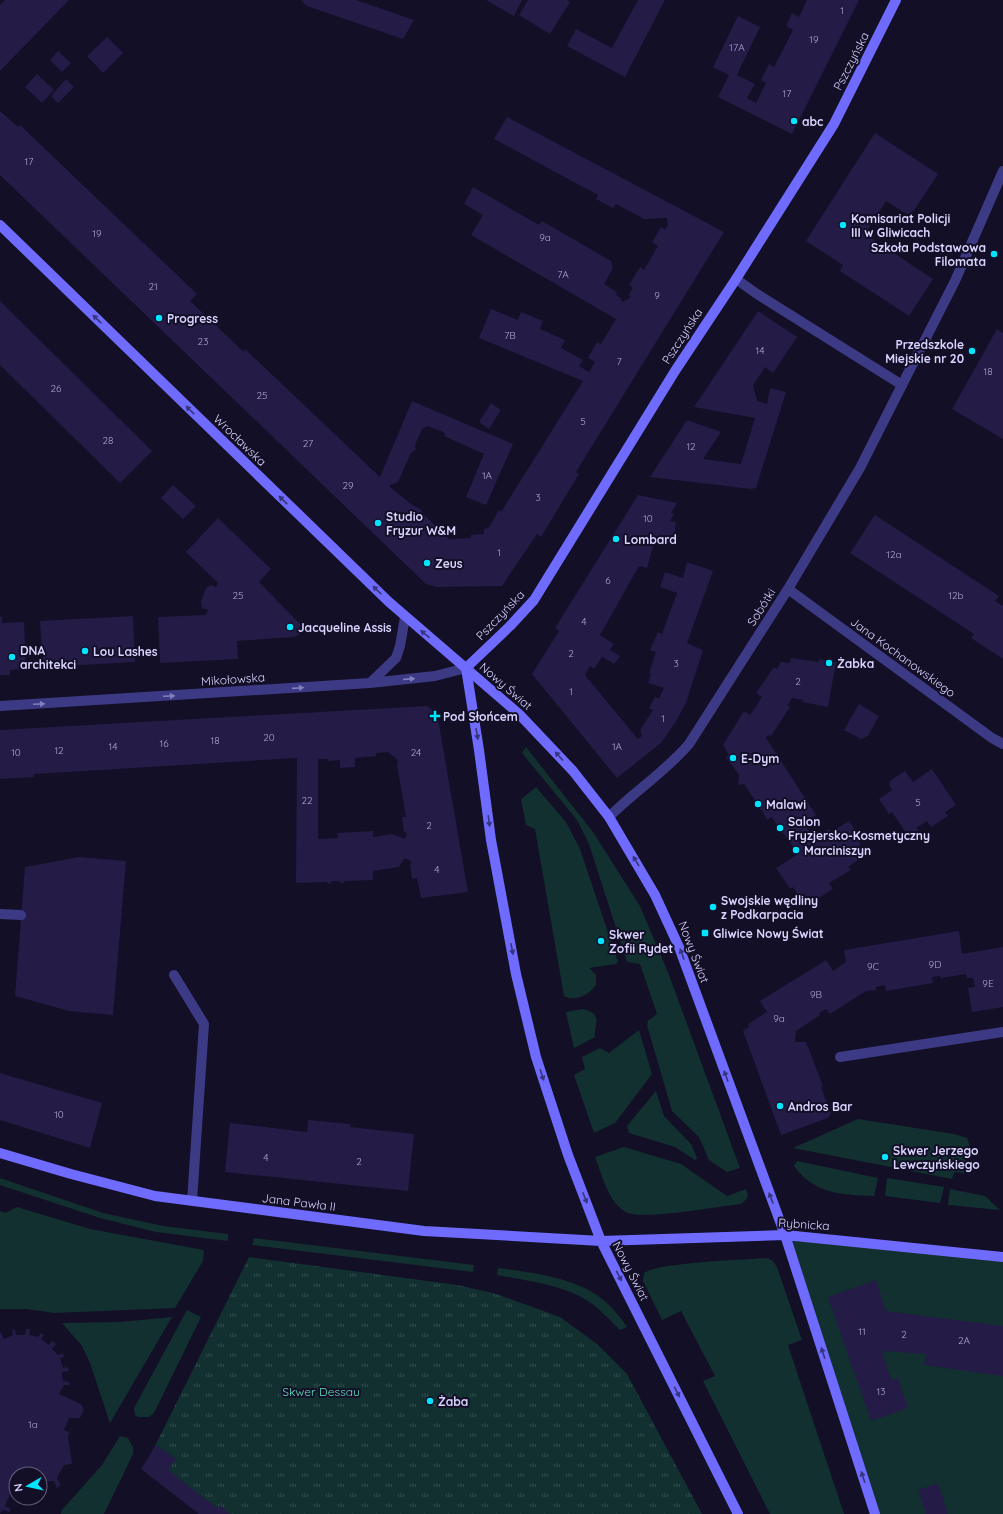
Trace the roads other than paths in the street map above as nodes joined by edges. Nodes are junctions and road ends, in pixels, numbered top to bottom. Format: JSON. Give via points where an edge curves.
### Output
{"nodes":[{"id":1,"x":896,"y":0,"type":"edge"},
{"id":2,"x":1003,"y":170,"type":"edge"},
{"id":3,"x":0,"y":225,"type":"edge"},
{"id":4,"x":736,"y":279,"type":"junction"},
{"id":5,"x":902,"y":385,"type":"junction"},
{"id":6,"x":788,"y":589,"type":"junction"},
{"id":7,"x":405,"y":617,"type":"junction"},
{"id":8,"x":466,"y":668,"type":"junction"},
{"id":9,"x":370,"y":683,"type":"junction"},
{"id":10,"x":0,"y":706,"type":"edge"},
{"id":11,"x":1003,"y":744,"type":"edge"},
{"id":12,"x":609,"y":818,"type":"junction"},
{"id":13,"x":0,"y":914,"type":"edge"},
{"id":14,"x":21,"y":915,"type":"dead end"},
{"id":15,"x":174,"y":975,"type":"dead end"},
{"id":16,"x":1003,"y":1032,"type":"edge"},
{"id":17,"x":840,"y":1057,"type":"dead end"},
{"id":18,"x":0,"y":1153,"type":"edge"},
{"id":19,"x":192,"y":1201,"type":"junction"},
{"id":20,"x":785,"y":1235,"type":"junction"},
{"id":21,"x":602,"y":1241,"type":"junction"},
{"id":22,"x":1003,"y":1257,"type":"edge"},
{"id":23,"x":738,"y":1514,"type":"edge"},
{"id":24,"x":875,"y":1514,"type":"edge"}],
"edges":[{"from":1,"to":4,"type":"main road","name":"Pszczyńska","via":[[834,124]]},
{"from":2,"to":5,"type":"street","name":"Sobótki","via":[[955,281]]},
{"from":7,"to":3,"type":"main road","name":"Wrocławska","one_way":true},
{"from":4,"to":5,"type":"street"},
{"from":4,"to":8,"type":"main road","name":"Pszczyńska","via":[[675,371],[534,600]]},
{"from":5,"to":6,"type":"street","name":"Sobótki","via":[[860,468]]},
{"from":6,"to":11,"type":"street","name":"Jana Kochanowskiego"},
{"from":6,"to":12,"type":"street","name":"Sobótki","via":[[689,744],[673,763],[627,799]]},
{"from":8,"to":7,"type":"main road","name":"Wrocławska","one_way":true},
{"from":7,"to":9,"type":"street","via":[[396,658]]},
{"from":9,"to":8,"type":"street","name":"Mikołowska","one_way":true,"via":[[435,676]]},
{"from":12,"to":8,"type":"main road","name":"Nowy Świat","one_way":true,"via":[[589,790],[543,738],[499,695]]},
{"from":8,"to":21,"type":"main road","name":"Nowy Świat","one_way":true,"via":[[491,840],[516,974],[534,1049],[568,1155]]},
{"from":10,"to":9,"type":"street","name":"Mikołowska","one_way":true},
{"from":20,"to":12,"type":"main road","name":"Nowy Świat","one_way":true,"via":[[668,920]]},
{"from":13,"to":14,"type":"street"},
{"from":15,"to":19,"type":"street","via":[[204,1024]]},
{"from":16,"to":17,"type":"street"},
{"from":18,"to":19,"type":"main road","name":"Jana Pawła II","via":[[155,1196]]},
{"from":19,"to":21,"type":"main road","name":"Jana Pawła II","via":[[424,1231]]},
{"from":20,"to":21,"type":"main road","name":"Rybnicka"},
{"from":20,"to":22,"type":"main road","name":"Rybnicka"},
{"from":24,"to":20,"type":"main road","name":"Nowy Świat","one_way":true},
{"from":21,"to":23,"type":"main road","name":"Nowy Świat","one_way":true}]}
